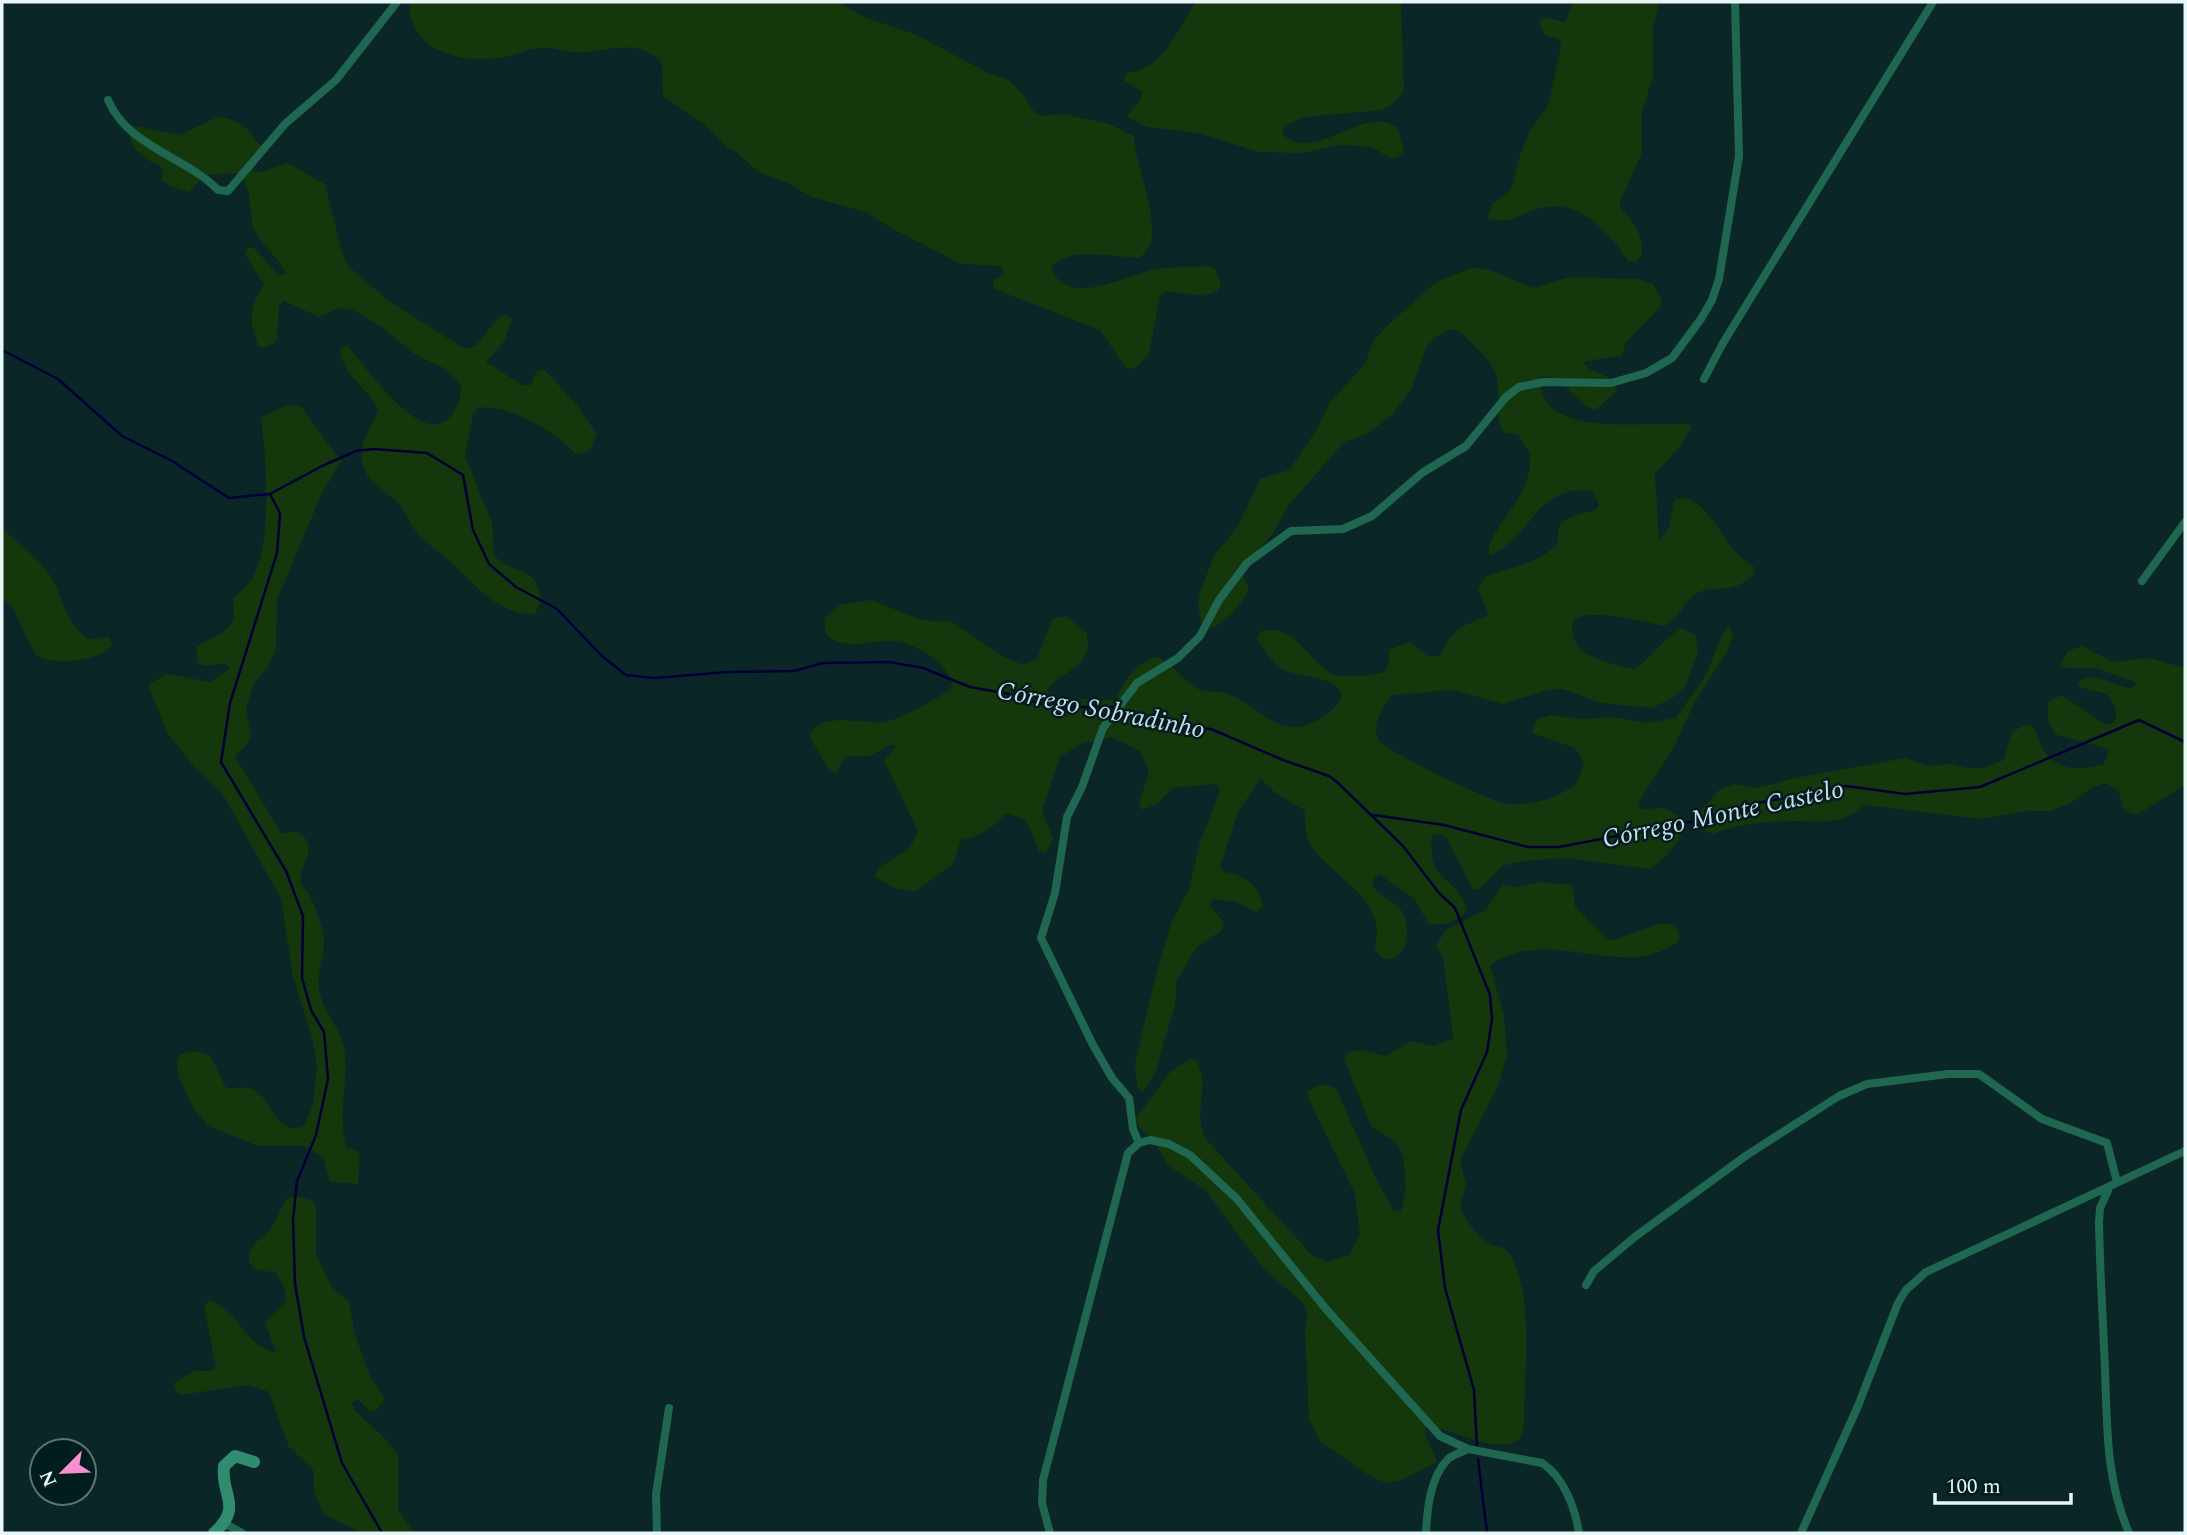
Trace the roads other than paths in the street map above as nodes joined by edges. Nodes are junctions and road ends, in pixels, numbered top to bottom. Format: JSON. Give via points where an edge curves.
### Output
{"nodes":[{"id":1,"x":397,"y":2,"type":"edge"},
{"id":2,"x":1735,"y":2,"type":"edge"},
{"id":3,"x":1933,"y":2,"type":"edge"},
{"id":4,"x":108,"y":100,"type":"dead end"},
{"id":5,"x":1704,"y":379,"type":"dead end"},
{"id":6,"x":2185,"y":522,"type":"edge"},
{"id":7,"x":2142,"y":581,"type":"dead end"},
{"id":8,"x":1139,"y":1143,"type":"junction"},
{"id":9,"x":2185,"y":1151,"type":"edge"},
{"id":10,"x":2114,"y":1184,"type":"junction"},
{"id":11,"x":1586,"y":1285,"type":"dead end"},
{"id":12,"x":669,"y":1408,"type":"dead end"},
{"id":13,"x":1468,"y":1449,"type":"junction"},
{"id":14,"x":254,"y":1462,"type":"dead end"},
{"id":15,"x":224,"y":1523,"type":"junction"},
{"id":16,"x":214,"y":1533,"type":"edge"},
{"id":17,"x":242,"y":1533,"type":"edge"},
{"id":18,"x":657,"y":1533,"type":"edge"},
{"id":19,"x":1050,"y":1533,"type":"edge"},
{"id":20,"x":1426,"y":1533,"type":"edge"},
{"id":21,"x":1579,"y":1533,"type":"edge"},
{"id":22,"x":1801,"y":1533,"type":"edge"},
{"id":23,"x":2129,"y":1533,"type":"edge"}],
"edges":[{"from":1,"to":4,"type":"street","via":[[336,80],[285,124],[229,191],[218,190],[144,141],[116,118]]},
{"from":2,"to":8,"type":"street","via":[[1739,156],[1726,236],[1712,300],[1672,358],[1646,373],[1611,383],[1544,382],[1519,387],[1466,446],[1422,473],[1372,516],[1343,529],[1306,529],[1283,535],[1247,563],[1219,600],[1200,636],[1178,658],[1137,684],[1103,728],[1067,817],[1055,893],[1041,938],[1093,1045],[1130,1102]]},
{"from":3,"to":5,"type":"street"},
{"from":6,"to":7,"type":"street"},
{"from":8,"to":13,"type":"street","via":[[1161,1141],[1196,1160],[1237,1199],[1326,1309],[1440,1436]]},
{"from":8,"to":19,"type":"street","via":[[1128,1153],[1114,1201],[1043,1480],[1042,1503]]},
{"from":9,"to":10,"type":"street"},
{"from":10,"to":11,"type":"street","via":[[2107,1143],[2042,1119],[1979,1074],[1867,1084],[1839,1096],[1747,1155],[1636,1236],[1594,1271]]},
{"from":10,"to":22,"type":"street","via":[[1926,1272],[1906,1290]]},
{"from":10,"to":23,"type":"street","via":[[2100,1208],[2099,1223],[2107,1434],[2112,1480]]},
{"from":12,"to":18,"type":"street","via":[[656,1494]]},
{"from":13,"to":20,"type":"street","via":[[1448,1459],[1435,1482]]},
{"from":13,"to":21,"type":"street","via":[[1545,1465],[1563,1486]]},
{"from":14,"to":15,"type":"street","via":[[235,1456],[225,1466],[231,1502]]},
{"from":15,"to":16,"type":"street"},
{"from":15,"to":17,"type":"street"}]}
